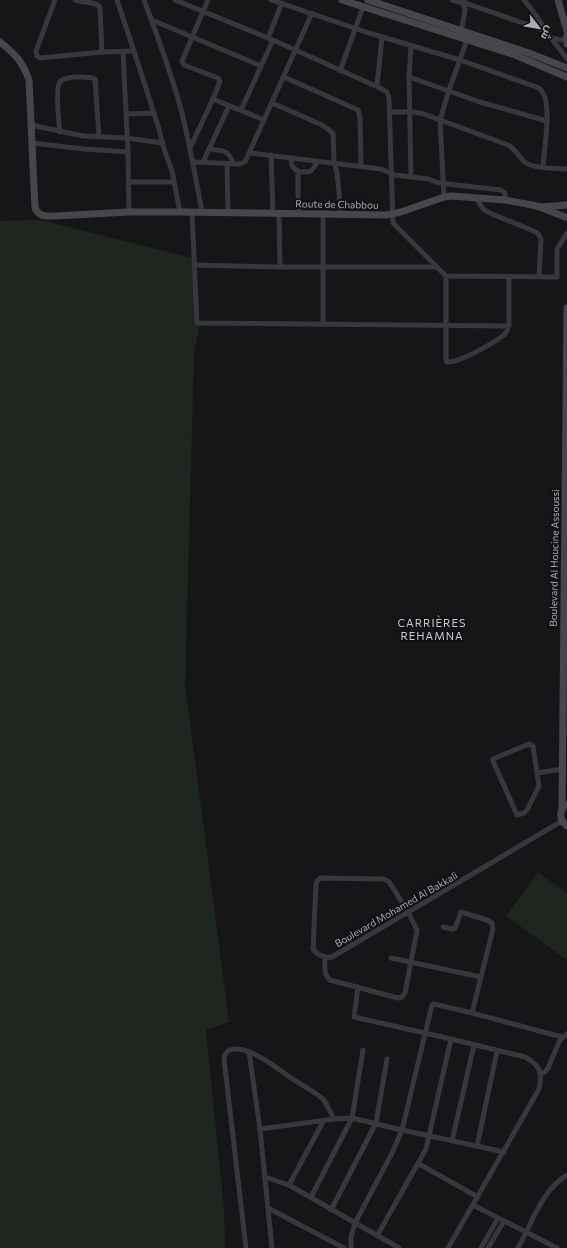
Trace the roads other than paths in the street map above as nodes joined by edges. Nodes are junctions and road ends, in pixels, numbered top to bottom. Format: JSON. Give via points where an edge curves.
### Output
{"nodes":[{"id":1,"x":56,"y":0,"type":"edge"},
{"id":2,"x":75,"y":0,"type":"edge"},
{"id":3,"x":117,"y":0,"type":"edge"},
{"id":4,"x":144,"y":0,"type":"edge"},
{"id":5,"x":175,"y":0,"type":"edge"},
{"id":6,"x":208,"y":0,"type":"edge"},
{"id":7,"x":271,"y":0,"type":"edge"},
{"id":8,"x":342,"y":0,"type":"edge"},
{"id":9,"x":368,"y":0,"type":"edge"},
{"id":10,"x":452,"y":0,"type":"edge"},
{"id":11,"x":524,"y":0,"type":"edge"},
{"id":12,"x":558,"y":0,"type":"edge"},
{"id":13,"x":464,"y":2,"type":"edge"},
{"id":14,"x":282,"y":3,"type":"junction"},
{"id":15,"x":472,"y":3,"type":"edge"},
{"id":16,"x":363,"y":7,"type":"junction"},
{"id":17,"x":465,"y":10,"type":"junction"},
{"id":18,"x":203,"y":12,"type":"junction"},
{"id":19,"x":312,"y":13,"type":"junction"},
{"id":20,"x":152,"y":20,"type":"junction"},
{"id":21,"x":355,"y":28,"type":"junction"},
{"id":22,"x":461,"y":30,"type":"junction"},
{"id":23,"x":546,"y":31,"type":"junction"},
{"id":24,"x":567,"y":32,"type":"edge"},
{"id":25,"x":192,"y":37,"type":"junction"},
{"id":26,"x":382,"y":37,"type":"junction"},
{"id":27,"x":552,"y":38,"type":"junction"},
{"id":28,"x":271,"y":39,"type":"junction"},
{"id":29,"x":464,"y":39,"type":"junction"},
{"id":30,"x":0,"y":42,"type":"edge"},
{"id":31,"x":567,"y":44,"type":"edge"},
{"id":32,"x":411,"y":46,"type":"junction"},
{"id":33,"x":296,"y":50,"type":"junction"},
{"id":34,"x":134,"y":51,"type":"junction"},
{"id":35,"x":102,"y":52,"type":"junction"},
{"id":36,"x":123,"y":52,"type":"junction"},
{"id":37,"x":567,"y":59,"type":"edge"},
{"id":38,"x":460,"y":60,"type":"junction"},
{"id":39,"x":261,"y":66,"type":"junction"},
{"id":40,"x":567,"y":68,"type":"edge"},
{"id":41,"x":340,"y":70,"type":"junction"},
{"id":42,"x":567,"y":72,"type":"edge"},
{"id":43,"x":567,"y":76,"type":"edge"},
{"id":44,"x":284,"y":77,"type":"junction"},
{"id":45,"x":409,"y":77,"type":"junction"},
{"id":46,"x":377,"y":86,"type":"junction"},
{"id":47,"x":449,"y":90,"type":"junction"},
{"id":48,"x":213,"y":99,"type":"junction"},
{"id":49,"x":272,"y":103,"type":"junction"},
{"id":50,"x":229,"y":106,"type":"junction"},
{"id":51,"x":241,"y":110,"type":"junction"},
{"id":52,"x":389,"y":112,"type":"junction"},
{"id":53,"x":410,"y":112,"type":"junction"},
{"id":54,"x":154,"y":113,"type":"junction"},
{"id":55,"x":126,"y":114,"type":"junction"},
{"id":56,"x":264,"y":120,"type":"junction"},
{"id":57,"x":440,"y":120,"type":"junction"},
{"id":58,"x":547,"y":120,"type":"junction"},
{"id":59,"x":31,"y":125,"type":"junction"},
{"id":60,"x":60,"y":132,"type":"junction"},
{"id":61,"x":98,"y":137,"type":"junction"},
{"id":62,"x":127,"y":138,"type":"junction"},
{"id":63,"x":32,"y":143,"type":"junction"},
{"id":64,"x":163,"y":143,"type":"junction"},
{"id":65,"x":190,"y":148,"type":"junction"},
{"id":66,"x":209,"y":150,"type":"junction"},
{"id":67,"x":128,"y":152,"type":"junction"},
{"id":68,"x":249,"y":153,"type":"junction"},
{"id":69,"x":271,"y":155,"type":"junction"},
{"id":70,"x":291,"y":158,"type":"junction"},
{"id":71,"x":317,"y":161,"type":"junction"},
{"id":72,"x":193,"y":162,"type":"junction"},
{"id":73,"x":203,"y":162,"type":"junction"},
{"id":74,"x":334,"y":163,"type":"junction"},
{"id":75,"x":227,"y":164,"type":"junction"},
{"id":76,"x":233,"y":164,"type":"junction"},
{"id":77,"x":361,"y":166,"type":"junction"},
{"id":78,"x":543,"y":167,"type":"junction"},
{"id":79,"x":567,"y":170,"type":"edge"},
{"id":80,"x":298,"y":171,"type":"junction"},
{"id":81,"x":391,"y":173,"type":"junction"},
{"id":82,"x":411,"y":177,"type":"junction"},
{"id":83,"x":129,"y":182,"type":"junction"},
{"id":84,"x":174,"y":182,"type":"junction"},
{"id":85,"x":443,"y":184,"type":"junction"},
{"id":86,"x":444,"y":197,"type":"junction"},
{"id":87,"x":476,"y":198,"type":"junction"},
{"id":88,"x":505,"y":200,"type":"junction"},
{"id":89,"x":567,"y":204,"type":"edge"},
{"id":90,"x":540,"y":207,"type":"junction"},
{"id":91,"x":129,"y":212,"type":"junction"},
{"id":92,"x":180,"y":212,"type":"junction"},
{"id":93,"x":192,"y":212,"type":"junction"},
{"id":94,"x":202,"y":212,"type":"junction"},
{"id":95,"x":228,"y":212,"type":"junction"},
{"id":96,"x":276,"y":213,"type":"junction"},
{"id":97,"x":298,"y":213,"type":"junction"},
{"id":98,"x":323,"y":213,"type":"junction"},
{"id":99,"x":341,"y":214,"type":"junction"},
{"id":100,"x":392,"y":214,"type":"junction"},
{"id":101,"x":566,"y":220,"type":"edge"},
{"id":102,"x":567,"y":233,"type":"edge"},
{"id":103,"x":195,"y":265,"type":"junction"},
{"id":104,"x":280,"y":267,"type":"junction"},
{"id":105,"x":323,"y":267,"type":"junction"},
{"id":106,"x":437,"y":267,"type":"junction"},
{"id":107,"x":446,"y":276,"type":"junction"},
{"id":108,"x":509,"y":277,"type":"junction"},
{"id":109,"x":539,"y":277,"type":"junction"},
{"id":110,"x":567,"y":308,"type":"edge"},
{"id":111,"x":323,"y":324,"type":"junction"},
{"id":112,"x":446,"y":325,"type":"junction"},
{"id":113,"x":509,"y":326,"type":"junction"},
{"id":114,"x":565,"y":710,"type":"edge"},
{"id":115,"x":563,"y":769,"type":"junction"},
{"id":116,"x":537,"y":773,"type":"junction"},
{"id":117,"x":565,"y":807,"type":"edge"},
{"id":118,"x":564,"y":824,"type":"edge"},
{"id":119,"x":408,"y":912,"type":"junction"},
{"id":120,"x":443,"y":927,"type":"dead end"},
{"id":121,"x":325,"y":957,"type":"junction"},
{"id":122,"x":392,"y":958,"type":"dead end"},
{"id":123,"x":411,"y":963,"type":"junction"},
{"id":124,"x":481,"y":977,"type":"junction"},
{"id":125,"x":358,"y":987,"type":"junction"},
{"id":126,"x":472,"y":1013,"type":"junction"},
{"id":127,"x":425,"y":1034,"type":"junction"},
{"id":128,"x":567,"y":1034,"type":"edge"},
{"id":129,"x":562,"y":1037,"type":"junction"},
{"id":130,"x":451,"y":1039,"type":"junction"},
{"id":131,"x":474,"y":1045,"type":"junction"},
{"id":132,"x":363,"y":1050,"type":"dead end"},
{"id":133,"x":497,"y":1051,"type":"junction"},
{"id":134,"x":249,"y":1052,"type":"junction"},
{"id":135,"x":387,"y":1059,"type":"dead end"},
{"id":136,"x":540,"y":1074,"type":"junction"},
{"id":137,"x":352,"y":1118,"type":"junction"},
{"id":138,"x":334,"y":1119,"type":"junction"},
{"id":139,"x":324,"y":1120,"type":"junction"},
{"id":140,"x":376,"y":1123,"type":"junction"},
{"id":141,"x":260,"y":1129,"type":"junction"},
{"id":142,"x":402,"y":1130,"type":"junction"},
{"id":143,"x":429,"y":1136,"type":"junction"},
{"id":144,"x":452,"y":1141,"type":"junction"},
{"id":145,"x":477,"y":1146,"type":"junction"},
{"id":146,"x":504,"y":1152,"type":"junction"},
{"id":147,"x":419,"y":1164,"type":"junction"},
{"id":148,"x":567,"y":1175,"type":"edge"},
{"id":149,"x":265,"y":1177,"type":"junction"},
{"id":150,"x":290,"y":1185,"type":"junction"},
{"id":151,"x":311,"y":1197,"type":"junction"},
{"id":152,"x":478,"y":1197,"type":"junction"},
{"id":153,"x":473,"y":1205,"type":"junction"},
{"id":154,"x":268,"y":1208,"type":"junction"},
{"id":155,"x":331,"y":1210,"type":"junction"},
{"id":156,"x":498,"y":1218,"type":"junction"},
{"id":157,"x":504,"y":1221,"type":"junction"},
{"id":158,"x":355,"y":1223,"type":"junction"},
{"id":159,"x":527,"y":1232,"type":"junction"},
{"id":160,"x":377,"y":1236,"type":"junction"},
{"id":161,"x":246,"y":1248,"type":"edge"},
{"id":162,"x":272,"y":1248,"type":"edge"},
{"id":163,"x":344,"y":1248,"type":"edge"},
{"id":164,"x":351,"y":1248,"type":"edge"},
{"id":165,"x":399,"y":1248,"type":"edge"},
{"id":166,"x":448,"y":1248,"type":"edge"},
{"id":167,"x":481,"y":1248,"type":"edge"},
{"id":168,"x":488,"y":1248,"type":"edge"},
{"id":169,"x":518,"y":1248,"type":"edge"},
{"id":170,"x":557,"y":1248,"type":"edge"}],
"edges":[{"from":1,"to":35,"type":"street","via":[[36,51],[37,56],[42,58]]},
{"from":2,"to":35,"type":"street","via":[[97,4],[100,8]]},
{"from":3,"to":34,"type":"street"},
{"from":4,"to":20,"type":"street"},
{"from":5,"to":18,"type":"street"},
{"from":6,"to":18,"type":"street"},
{"from":7,"to":14,"type":"street"},
{"from":8,"to":16,"type":"street"},
{"from":9,"to":22,"type":"street"},
{"from":10,"to":13,"type":"street"},
{"from":11,"to":23,"type":"street"},
{"from":12,"to":24,"type":"street"},
{"from":13,"to":15,"type":"street"},
{"from":13,"to":17,"type":"street"},
{"from":14,"to":19,"type":"street"},
{"from":14,"to":28,"type":"street"},
{"from":15,"to":17,"type":"street"},
{"from":15,"to":23,"type":"street"},
{"from":16,"to":21,"type":"street"},
{"from":16,"to":29,"type":"street"},
{"from":17,"to":22,"type":"street"},
{"from":18,"to":25,"type":"street"},
{"from":18,"to":28,"type":"street"},
{"from":19,"to":21,"type":"street"},
{"from":19,"to":33,"type":"street"},
{"from":20,"to":25,"type":"street"},
{"from":20,"to":65,"type":"street","via":[[182,112]]},
{"from":21,"to":26,"type":"street"},
{"from":21,"to":41,"type":"street"},
{"from":22,"to":29,"type":"street"},
{"from":22,"to":40,"type":"street","via":[[529,52]]},
{"from":23,"to":27,"type":"street"},
{"from":24,"to":27,"type":"street","via":[[560,40]]},
{"from":24,"to":31,"type":"street"},
{"from":25,"to":39,"type":"street"},
{"from":25,"to":48,"type":"street","via":[[183,63],[219,79]]},
{"from":26,"to":32,"type":"street"},
{"from":26,"to":46,"type":"street"},
{"from":27,"to":37,"type":"street"},
{"from":28,"to":33,"type":"street"},
{"from":28,"to":39,"type":"street"},
{"from":29,"to":38,"type":"street"},
{"from":29,"to":43,"type":"street","via":[[526,59]]},
{"from":30,"to":59,"type":"street","via":[[19,59],[27,73]]},
{"from":32,"to":38,"type":"street"},
{"from":32,"to":45,"type":"street"},
{"from":33,"to":41,"type":"street"},
{"from":33,"to":44,"type":"street"},
{"from":34,"to":36,"type":"street"},
{"from":34,"to":54,"type":"street"},
{"from":35,"to":36,"type":"street"},
{"from":36,"to":55,"type":"street"},
{"from":38,"to":47,"type":"street"},
{"from":38,"to":58,"type":"street","via":[[539,88],[546,100]]},
{"from":39,"to":51,"type":"street"},
{"from":41,"to":46,"type":"street"},
{"from":42,"to":43,"type":"street"},
{"from":44,"to":49,"type":"street"},
{"from":44,"to":77,"type":"street","via":[[358,110]]},
{"from":45,"to":47,"type":"street"},
{"from":45,"to":53,"type":"street"},
{"from":46,"to":52,"type":"street","via":[[388,93]]},
{"from":47,"to":57,"type":"street"},
{"from":47,"to":58,"type":"street","via":[[487,104]]},
{"from":48,"to":50,"type":"street"},
{"from":48,"to":65,"type":"street"},
{"from":49,"to":56,"type":"street"},
{"from":49,"to":74,"type":"street","via":[[331,130],[334,136]]},
{"from":50,"to":51,"type":"street"},
{"from":50,"to":66,"type":"street"},
{"from":51,"to":56,"type":"street"},
{"from":52,"to":53,"type":"street"},
{"from":52,"to":81,"type":"street"},
{"from":53,"to":57,"type":"street"},
{"from":53,"to":82,"type":"street"},
{"from":54,"to":55,"type":"street"},
{"from":54,"to":64,"type":"street"},
{"from":55,"to":62,"type":"street"},
{"from":56,"to":68,"type":"street"},
{"from":57,"to":78,"type":"street","via":[[508,145],[527,163]]},
{"from":57,"to":85,"type":"street"},
{"from":58,"to":78,"type":"street"},
{"from":59,"to":60,"type":"street"},
{"from":59,"to":63,"type":"street"},
{"from":60,"to":61,"type":"street"},
{"from":60,"to":61,"type":"street","via":[[58,85],[67,78],[90,77],[95,79]]},
{"from":61,"to":62,"type":"street"},
{"from":62,"to":64,"type":"street"},
{"from":62,"to":67,"type":"street"},
{"from":63,"to":67,"type":"street"},
{"from":63,"to":91,"type":"street","name":"Route de Chabbou","via":[[35,208],[39,214],[47,216]]},
{"from":64,"to":84,"type":"street"},
{"from":65,"to":72,"type":"street"},
{"from":66,"to":73,"type":"street"},
{"from":66,"to":76,"type":"street","via":[[227,152]]},
{"from":67,"to":83,"type":"street"},
{"from":68,"to":69,"type":"street"},
{"from":68,"to":76,"type":"street","via":[[243,163]]},
{"from":69,"to":70,"type":"street"},
{"from":69,"to":96,"type":"street"},
{"from":70,"to":71,"type":"street"},
{"from":70,"to":80,"type":"street","via":[[292,166]]},
{"from":71,"to":74,"type":"street"},
{"from":71,"to":80,"type":"street","via":[[311,171]]},
{"from":72,"to":73,"type":"street"},
{"from":72,"to":94,"type":"street"},
{"from":73,"to":75,"type":"street"},
{"from":74,"to":77,"type":"street"},
{"from":74,"to":99,"type":"street"},
{"from":75,"to":76,"type":"street"},
{"from":75,"to":95,"type":"street"},
{"from":77,"to":81,"type":"street"},
{"from":78,"to":79,"type":"street"},
{"from":80,"to":97,"type":"street"},
{"from":81,"to":82,"type":"street"},
{"from":81,"to":100,"type":"street"},
{"from":82,"to":85,"type":"street"},
{"from":83,"to":84,"type":"street"},
{"from":83,"to":91,"type":"street"},
{"from":84,"to":92,"type":"street"},
{"from":85,"to":86,"type":"street"},
{"from":85,"to":88,"type":"street","via":[[503,190]]},
{"from":86,"to":87,"type":"street","name":"Route de Chabbou"},
{"from":86,"to":100,"type":"street","name":"Route de Chabbou"},
{"from":87,"to":88,"type":"street","name":"Route de Chabbou"},
{"from":87,"to":109,"type":"street","via":[[484,210],[539,235]]},
{"from":88,"to":90,"type":"street","name":"Route de Chabbou"},
{"from":89,"to":90,"type":"street","name":"Route de Chabbou"},
{"from":89,"to":101,"type":"street","via":[[563,211]]},
{"from":90,"to":101,"type":"street","name":"Route de Chabbou"},
{"from":91,"to":92,"type":"street","name":"Route de Chabbou"},
{"from":92,"to":93,"type":"street","name":"Route de Chabbou"},
{"from":93,"to":94,"type":"street","name":"Route de Chabbou"},
{"from":93,"to":103,"type":"street"},
{"from":94,"to":95,"type":"street","name":"Route de Chabbou"},
{"from":95,"to":96,"type":"street","name":"Route de Chabbou"},
{"from":96,"to":97,"type":"street","name":"Route de Chabbou"},
{"from":96,"to":104,"type":"street"},
{"from":97,"to":98,"type":"street","name":"Route de Chabbou"},
{"from":98,"to":99,"type":"street","name":"Route de Chabbou"},
{"from":98,"to":105,"type":"street"},
{"from":99,"to":100,"type":"street","name":"Route de Chabbou"},
{"from":100,"to":106,"type":"street","via":[[394,225]]},
{"from":102,"to":109,"type":"street","via":[[557,249],[557,277]]},
{"from":103,"to":104,"type":"street"},
{"from":103,"to":111,"type":"street","via":[[197,323]]},
{"from":104,"to":105,"type":"street"},
{"from":105,"to":106,"type":"street"},
{"from":105,"to":111,"type":"street"},
{"from":106,"to":107,"type":"street"},
{"from":107,"to":108,"type":"street"},
{"from":107,"to":112,"type":"street"},
{"from":108,"to":109,"type":"street"},
{"from":108,"to":113,"type":"street"},
{"from":110,"to":114,"type":"street","name":"Boulevard Al Houcine Assoussi"},
{"from":111,"to":112,"type":"street"},
{"from":112,"to":113,"type":"street"},
{"from":112,"to":113,"type":"street","via":[[446,360],[449,362],[463,358],[497,340],[506,333]]},
{"from":114,"to":115,"type":"street","name":"Boulevard Al Houcine Assoussi"},
{"from":115,"to":116,"type":"street"},
{"from":115,"to":117,"type":"street","name":"Boulevard Al Houcine Assoussi"},
{"from":116,"to":116,"type":"street","via":[[531,744],[493,759],[518,815],[527,810],[538,788]]},
{"from":117,"to":118,"type":"street","name":"Boulevard Al Houcine Assoussi","via":[[560,814]]},
{"from":118,"to":119,"type":"street","name":"Boulevard Mohamed Al Bakkali"},
{"from":119,"to":121,"type":"street","name":"Boulevard Mohamed Al Bakkali","via":[[332,957]]},
{"from":119,"to":121,"type":"street","via":[[386,880],[320,878],[316,883],[313,949]]},
{"from":119,"to":123,"type":"street","via":[[417,930]]},
{"from":120,"to":124,"type":"street","via":[[455,928],[461,912],[492,923]]},
{"from":121,"to":125,"type":"street","via":[[328,978]]},
{"from":122,"to":123,"type":"street"},
{"from":123,"to":124,"type":"street"},
{"from":123,"to":125,"type":"street","via":[[402,997]]},
{"from":124,"to":126,"type":"street"},
{"from":125,"to":127,"type":"street","via":[[354,1017]]},
{"from":126,"to":127,"type":"street","via":[[434,1004]]},
{"from":126,"to":129,"type":"street"},
{"from":127,"to":130,"type":"street"},
{"from":127,"to":142,"type":"street"},
{"from":128,"to":129,"type":"street"},
{"from":129,"to":136,"type":"street","via":[[548,1068]]},
{"from":130,"to":131,"type":"street"},
{"from":130,"to":143,"type":"street"},
{"from":131,"to":133,"type":"street"},
{"from":131,"to":144,"type":"street"},
{"from":132,"to":137,"type":"street"},
{"from":133,"to":136,"type":"street","via":[[529,1059],[536,1065]]},
{"from":133,"to":145,"type":"street"},
{"from":134,"to":138,"type":"street","via":[[318,1095]]},
{"from":134,"to":141,"type":"street"},
{"from":134,"to":161,"type":"street","via":[[227,1051],[224,1055]]},
{"from":135,"to":140,"type":"street"},
{"from":136,"to":146,"type":"street","via":[[539,1089]]},
{"from":137,"to":138,"type":"street"},
{"from":137,"to":140,"type":"street"},
{"from":137,"to":151,"type":"street"},
{"from":138,"to":139,"type":"street"},
{"from":139,"to":141,"type":"street"},
{"from":139,"to":150,"type":"street"},
{"from":140,"to":142,"type":"street"},
{"from":140,"to":155,"type":"street"},
{"from":141,"to":149,"type":"street"},
{"from":142,"to":143,"type":"street"},
{"from":142,"to":158,"type":"street"},
{"from":143,"to":144,"type":"street"},
{"from":143,"to":147,"type":"street"},
{"from":144,"to":145,"type":"street"},
{"from":145,"to":146,"type":"street"},
{"from":146,"to":152,"type":"street"},
{"from":147,"to":152,"type":"street"},
{"from":147,"to":160,"type":"street"},
{"from":148,"to":159,"type":"street","via":[[550,1189]]},
{"from":149,"to":150,"type":"street"},
{"from":149,"to":154,"type":"street"},
{"from":150,"to":151,"type":"street"},
{"from":151,"to":155,"type":"street"},
{"from":152,"to":153,"type":"street"},
{"from":153,"to":156,"type":"street"},
{"from":153,"to":166,"type":"street"},
{"from":154,"to":162,"type":"street"},
{"from":154,"to":163,"type":"street"},
{"from":155,"to":158,"type":"street"},
{"from":156,"to":157,"type":"street"},
{"from":156,"to":167,"type":"street"},
{"from":157,"to":159,"type":"street"},
{"from":157,"to":168,"type":"street"},
{"from":158,"to":160,"type":"street"},
{"from":158,"to":164,"type":"street"},
{"from":159,"to":169,"type":"street"},
{"from":159,"to":170,"type":"street"},
{"from":160,"to":165,"type":"street"}]}
